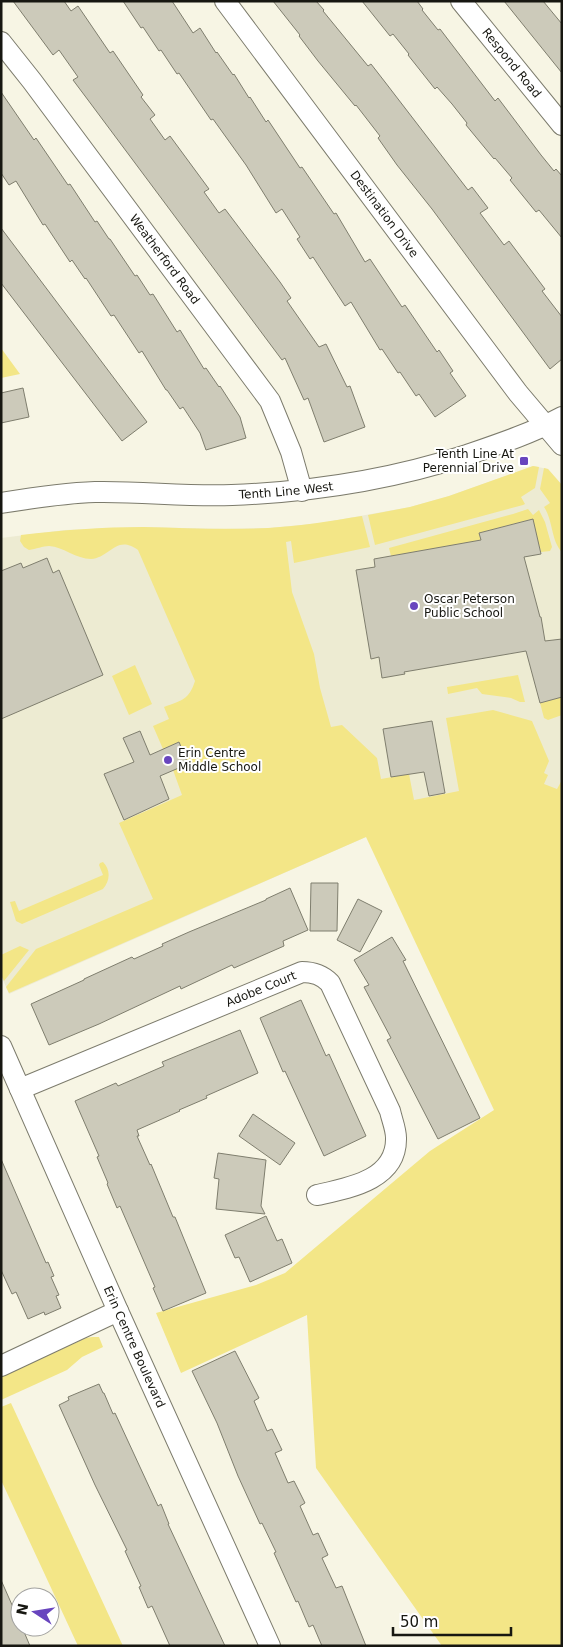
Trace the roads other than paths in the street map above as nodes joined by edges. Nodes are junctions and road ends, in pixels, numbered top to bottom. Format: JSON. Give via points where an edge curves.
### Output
{"nodes":[{"id":1,"x":225,"y":1,"type":"edge"},
{"id":2,"x":461,"y":1,"type":"edge"},
{"id":3,"x":1,"y":42,"type":"edge"},
{"id":4,"x":562,"y":125,"type":"edge"},
{"id":5,"x":554,"y":421,"type":"edge"},
{"id":6,"x":562,"y":444,"type":"edge"},
{"id":7,"x":302,"y":491,"type":"junction"},
{"id":8,"x":1,"y":503,"type":"edge"},
{"id":9,"x":1,"y":1046,"type":"edge"},
{"id":10,"x":20,"y":1088,"type":"junction"},
{"id":11,"x":317,"y":1195,"type":"dead end"},
{"id":12,"x":118,"y":1311,"type":"junction"},
{"id":13,"x":1,"y":1366,"type":"edge"},
{"id":14,"x":270,"y":1646,"type":"edge"}],
"edges":[{"from":1,"to":5,"type":"street","name":"Destination Drive","via":[[518,393]]},
{"from":2,"to":4,"type":"street","name":"Respond Road"},
{"from":3,"to":7,"type":"street","name":"Weatherford Road","via":[[270,401],[291,452]]},
{"from":5,"to":6,"type":"street","name":"Destination Drive"},
{"from":5,"to":7,"type":"street","name":"Tenth Line West","via":[[431,467],[377,480]]},
{"from":7,"to":8,"type":"street","name":"Tenth Line West","via":[[230,495],[96,492]]},
{"from":9,"to":10,"type":"street","name":"Erin Centre Boulevard"},
{"from":10,"to":11,"type":"street","name":"Adobe Court","via":[[302,972],[318,974],[330,983],[390,1112],[396,1140],[395,1151],[386,1169],[352,1188]]},
{"from":10,"to":12,"type":"street","name":"Erin Centre Boulevard"},
{"from":12,"to":13,"type":"street"},
{"from":12,"to":14,"type":"street","name":"Erin Centre Boulevard"}]}
